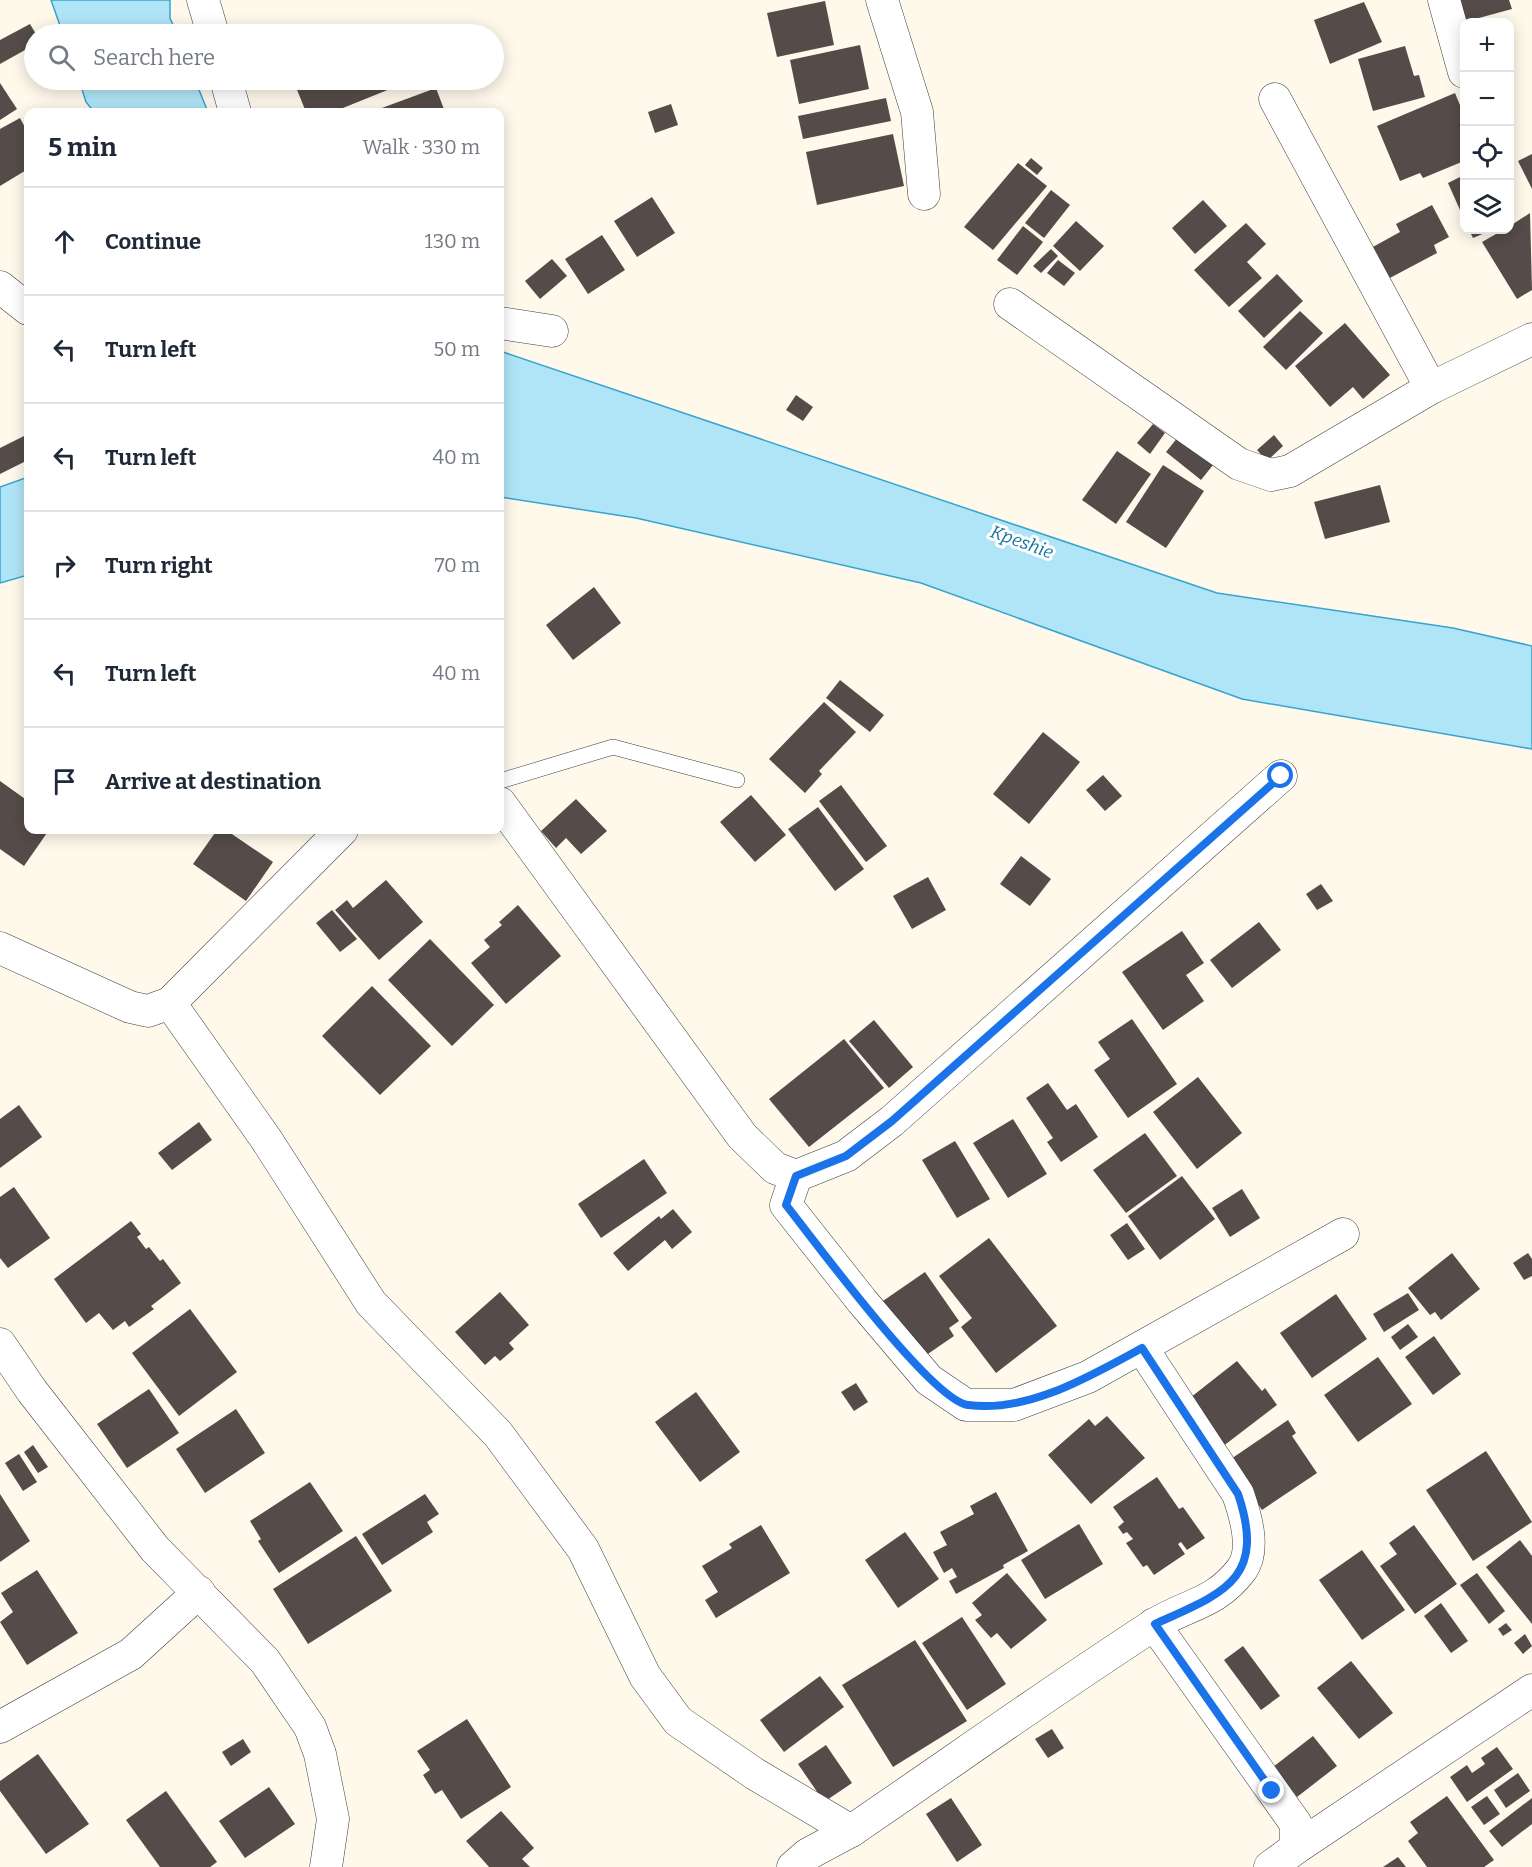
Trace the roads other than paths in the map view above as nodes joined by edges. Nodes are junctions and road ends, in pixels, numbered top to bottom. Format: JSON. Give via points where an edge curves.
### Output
{"nodes":[{"id":1,"x":203,"y":0,"type":"edge"},
{"id":2,"x":882,"y":0,"type":"edge"},
{"id":3,"x":1444,"y":0,"type":"edge"},
{"id":4,"x":210,"y":24,"type":"edge"},
{"id":5,"x":1460,"y":58,"type":"edge"},
{"id":6,"x":229,"y":90,"type":"edge"},
{"id":7,"x":1275,"y":99,"type":"dead end"},
{"id":8,"x":234,"y":108,"type":"edge"},
{"id":9,"x":924,"y":194,"type":"dead end"},
{"id":10,"x":0,"y":287,"type":"edge"},
{"id":11,"x":1010,"y":304,"type":"dead end"},
{"id":12,"x":24,"y":306,"type":"edge"},
{"id":13,"x":504,"y":324,"type":"edge"},
{"id":14,"x":552,"y":331,"type":"dead end"},
{"id":15,"x":1532,"y":339,"type":"edge"},
{"id":16,"x":1431,"y":388,"type":"junction"},
{"id":17,"x":1281,"y":776,"type":"dead end"},
{"id":18,"x":504,"y":780,"type":"edge"},
{"id":19,"x":737,"y":780,"type":"dead end"},
{"id":20,"x":504,"y":809,"type":"edge"},
{"id":21,"x":338,"y":834,"type":"edge"},
{"id":22,"x":0,"y":948,"type":"edge"},
{"id":23,"x":170,"y":1002,"type":"junction"},
{"id":24,"x":796,"y":1176,"type":"junction"},
{"id":25,"x":1343,"y":1234,"type":"dead end"},
{"id":26,"x":0,"y":1344,"type":"edge"},
{"id":27,"x":1142,"y":1348,"type":"junction"},
{"id":28,"x":199,"y":1592,"type":"junction"},
{"id":29,"x":1155,"y":1624,"type":"junction"},
{"id":30,"x":1532,"y":1690,"type":"edge"},
{"id":31,"x":0,"y":1727,"type":"edge"},
{"id":32,"x":851,"y":1831,"type":"junction"},
{"id":33,"x":1296,"y":1848,"type":"junction"},
{"id":34,"x":326,"y":1867,"type":"edge"},
{"id":35,"x":793,"y":1867,"type":"edge"},
{"id":36,"x":1270,"y":1867,"type":"edge"}],
"edges":[{"from":1,"to":4,"type":"street"},
{"from":2,"to":9,"type":"street","via":[[918,112]]},
{"from":3,"to":5,"type":"street"},
{"from":6,"to":8,"type":"street"},
{"from":7,"to":16,"type":"street"},
{"from":10,"to":12,"type":"street"},
{"from":11,"to":16,"type":"street","via":[[1239,464],[1271,475],[1290,471]]},
{"from":13,"to":14,"type":"street"},
{"from":15,"to":16,"type":"street"},
{"from":17,"to":24,"type":"street","via":[[892,1121],[846,1156]]},
{"from":18,"to":19,"type":"lane","via":[[613,747]]},
{"from":20,"to":24,"type":"street","via":[[742,1136],[775,1168]]},
{"from":21,"to":23,"type":"street"},
{"from":22,"to":23,"type":"street","via":[[130,1007],[148,1011]]},
{"from":23,"to":32,"type":"street","via":[[266,1139],[371,1303],[498,1434],[583,1549],[645,1676],[678,1721],[755,1774]]},
{"from":24,"to":27,"type":"street","via":[[786,1205],[929,1380],[966,1405],[1014,1405],[1088,1377]]},
{"from":25,"to":27,"type":"street"},
{"from":26,"to":28,"type":"street","via":[[147,1539]]},
{"from":27,"to":29,"type":"street","via":[[1238,1494],[1249,1538],[1244,1567],[1216,1597]]},
{"from":28,"to":31,"type":"street","via":[[130,1654]]},
{"from":28,"to":34,"type":"street","via":[[266,1662],[310,1727],[320,1754],[333,1819]]},
{"from":29,"to":32,"type":"street"},
{"from":29,"to":33,"type":"street","via":[[1296,1824]]},
{"from":30,"to":33,"type":"street"},
{"from":32,"to":35,"type":"street","via":[[808,1854]]},
{"from":33,"to":36,"type":"street"}]}
